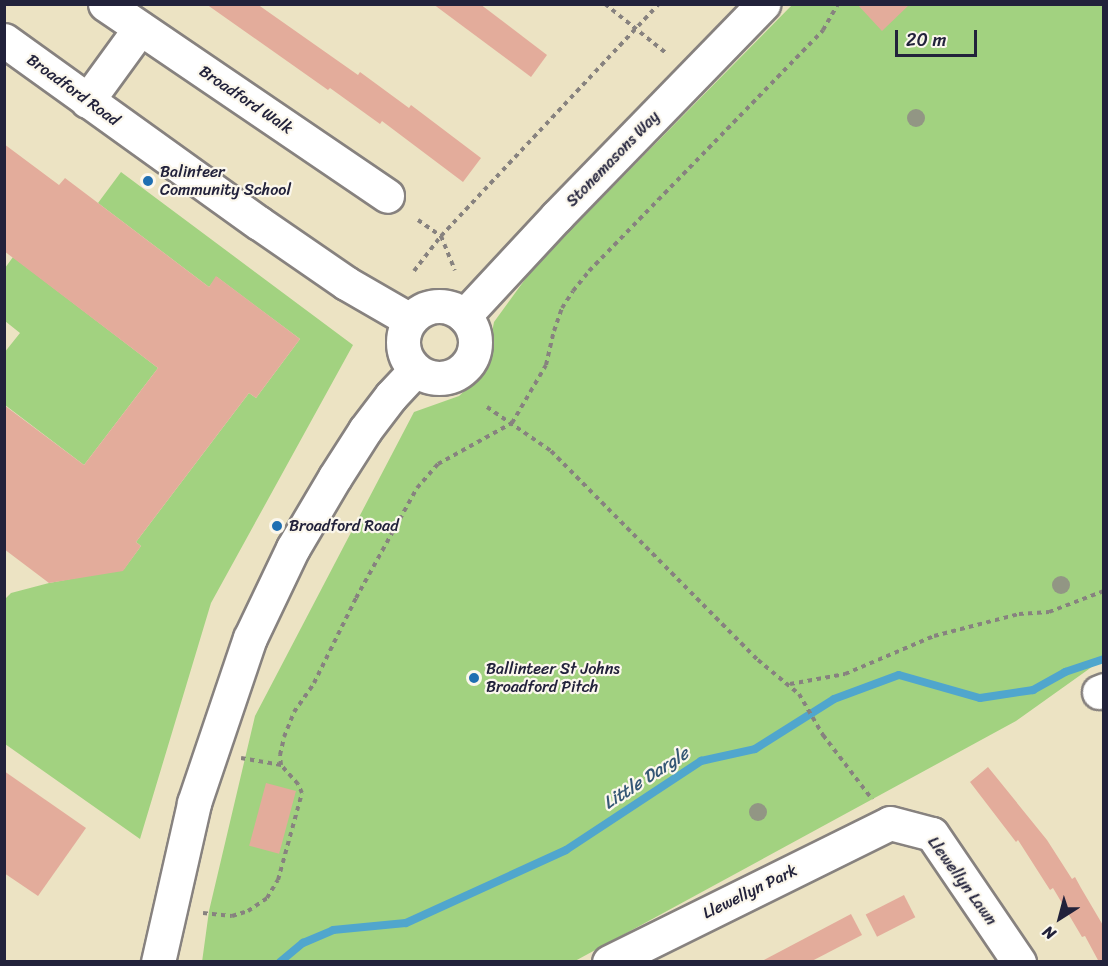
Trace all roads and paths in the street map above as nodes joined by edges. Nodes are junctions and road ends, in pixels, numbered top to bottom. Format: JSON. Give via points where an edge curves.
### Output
{"nodes":[{"id":1,"x":105,"y":4,"type":"edge"},
{"id":2,"x":604,"y":4,"type":"edge"},
{"id":3,"x":659,"y":4,"type":"edge"},
{"id":4,"x":763,"y":4,"type":"edge"},
{"id":5,"x":838,"y":4,"type":"edge"},
{"id":6,"x":140,"y":28,"type":"junction"},
{"id":7,"x":636,"y":29,"type":"junction"},
{"id":8,"x":4,"y":39,"type":"edge"},
{"id":9,"x":666,"y":53,"type":"dead end"},
{"id":10,"x":87,"y":101,"type":"junction"},
{"id":11,"x":387,"y":196,"type":"dead end"},
{"id":12,"x":418,"y":220,"type":"dead end"},
{"id":13,"x":441,"y":236,"type":"junction"},
{"id":14,"x":455,"y":270,"type":"dead end"},
{"id":15,"x":414,"y":271,"type":"dead end"},
{"id":16,"x":464,"y":316,"type":"junction"},
{"id":17,"x":410,"y":320,"type":"junction"},
{"id":18,"x":416,"y":370,"type":"junction"},
{"id":19,"x":487,"y":406,"type":"dead end"},
{"id":20,"x":512,"y":423,"type":"junction"},
{"id":21,"x":1104,"y":591,"type":"edge"},
{"id":22,"x":789,"y":684,"type":"junction"},
{"id":23,"x":238,"y":757,"type":"dead end"},
{"id":24,"x":281,"y":765,"type":"junction"},
{"id":25,"x":881,"y":811,"type":"junction"},
{"id":26,"x":203,"y":913,"type":"dead end"},
{"id":27,"x":158,"y":962,"type":"edge"},
{"id":28,"x":609,"y":962,"type":"edge"},
{"id":29,"x":1019,"y":962,"type":"edge"}],
"edges":[{"from":1,"to":6,"type":"street","name":"Broadford Walk"},
{"from":2,"to":7,"type":"path"},
{"from":3,"to":7,"type":"path"},
{"from":4,"to":16,"type":"street","name":"Stonemasons Way"},
{"from":5,"to":20,"type":"path","via":[[823,30],[573,291],[562,308],[546,365]]},
{"from":6,"to":10,"type":"street"},
{"from":6,"to":11,"type":"street","name":"Broadford Walk"},
{"from":7,"to":9,"type":"path"},
{"from":7,"to":13,"type":"path"},
{"from":8,"to":10,"type":"street","name":"Broadford Road"},
{"from":10,"to":17,"type":"street","name":"Broadford Road","via":[[346,283]]},
{"from":12,"to":13,"type":"path"},
{"from":13,"to":14,"type":"path"},
{"from":13,"to":15,"type":"path"},
{"from":16,"to":17,"type":"street","via":[[454,309],[436,306],[418,312]]},
{"from":16,"to":18,"type":"street","via":[[471,325],[475,347],[466,366],[457,374],[436,378]]},
{"from":17,"to":18,"type":"street","via":[[404,330],[404,352]]},
{"from":18,"to":27,"type":"street","via":[[384,404],[341,468],[293,548],[250,638],[194,803]]},
{"from":19,"to":20,"type":"path"},
{"from":20,"to":22,"type":"path","via":[[550,451],[758,660]]},
{"from":20,"to":24,"type":"path","via":[[438,464],[417,488],[314,683],[294,712],[284,737]]},
{"from":21,"to":22,"type":"path","via":[[1048,612],[1019,615],[934,636],[845,675]]},
{"from":22,"to":25,"type":"path"},
{"from":23,"to":24,"type":"path"},
{"from":24,"to":26,"type":"path","via":[[302,793],[278,880],[267,898],[249,911],[232,916]]},
{"from":25,"to":28,"type":"street","name":"Llewellyn Park"},
{"from":25,"to":29,"type":"street","name":"Llewellyn Lawn","via":[[932,834]]}]}
